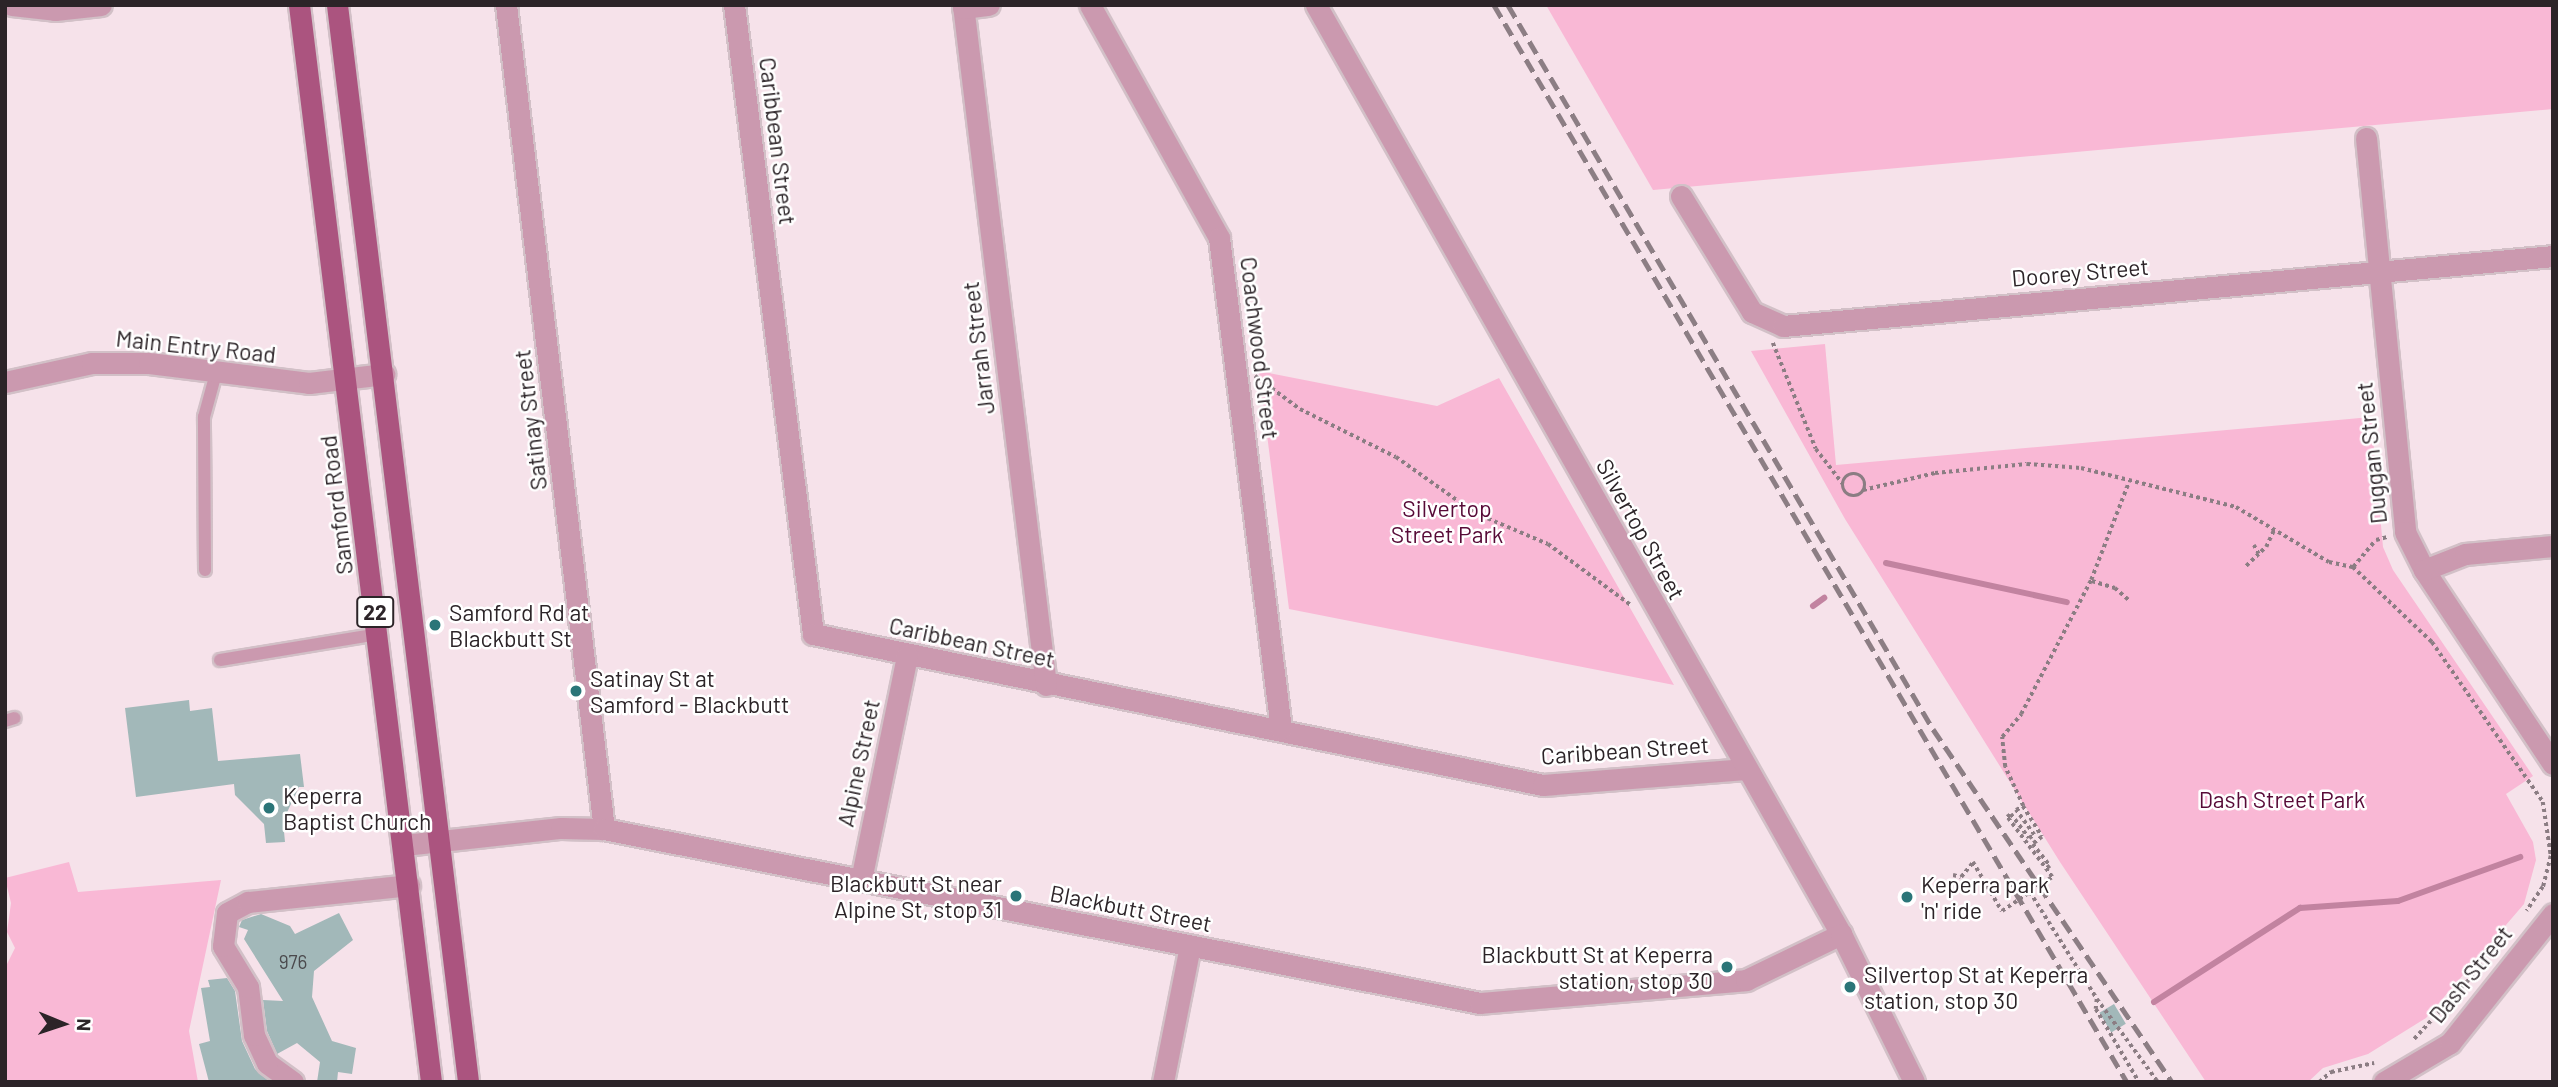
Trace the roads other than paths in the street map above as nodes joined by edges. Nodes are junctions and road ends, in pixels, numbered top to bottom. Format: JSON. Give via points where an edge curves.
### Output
{"nodes":[{"id":1,"x":12,"y":5,"type":"edge"},
{"id":2,"x":101,"y":5,"type":"edge"},
{"id":3,"x":299,"y":5,"type":"edge"},
{"id":4,"x":337,"y":5,"type":"edge"},
{"id":5,"x":506,"y":5,"type":"edge"},
{"id":6,"x":734,"y":5,"type":"edge"},
{"id":7,"x":989,"y":5,"type":"edge"},
{"id":8,"x":1090,"y":5,"type":"edge"},
{"id":9,"x":1316,"y":5,"type":"edge"},
{"id":10,"x":963,"y":6,"type":"edge"},
{"id":11,"x":2366,"y":138,"type":"dead end"},
{"id":12,"x":1681,"y":196,"type":"dead end"},
{"id":13,"x":2553,"y":256,"type":"edge"},
{"id":14,"x":2380,"y":271,"type":"junction"},
{"id":15,"x":216,"y":373,"type":"junction"},
{"id":16,"x":384,"y":374,"type":"junction"},
{"id":17,"x":346,"y":379,"type":"junction"},
{"id":18,"x":5,"y":382,"type":"edge"},
{"id":19,"x":2553,"y":546,"type":"edge"},
{"id":20,"x":205,"y":570,"type":"dead end"},
{"id":21,"x":2424,"y":570,"type":"junction"},
{"id":22,"x":378,"y":634,"type":"junction"},
{"id":23,"x":907,"y":656,"type":"junction"},
{"id":24,"x":220,"y":660,"type":"dead end"},
{"id":25,"x":1046,"y":685,"type":"junction"},
{"id":26,"x":1281,"y":729,"type":"junction"},
{"id":27,"x":2553,"y":764,"type":"edge"},
{"id":28,"x":1745,"y":769,"type":"junction"},
{"id":29,"x":604,"y":829,"type":"junction"},
{"id":30,"x":440,"y":841,"type":"junction"},
{"id":31,"x":404,"y":845,"type":"junction"},
{"id":32,"x":861,"y":880,"type":"junction"},
{"id":33,"x":409,"y":885,"type":"junction"},
{"id":34,"x":2553,"y":914,"type":"edge"},
{"id":35,"x":1840,"y":934,"type":"junction"},
{"id":36,"x":1190,"y":946,"type":"junction"},
{"id":37,"x":293,"y":1082,"type":"edge"},
{"id":38,"x":431,"y":1082,"type":"edge"},
{"id":39,"x":468,"y":1082,"type":"edge"},
{"id":40,"x":1163,"y":1082,"type":"edge"},
{"id":41,"x":1914,"y":1082,"type":"edge"},
{"id":42,"x":2384,"y":1082,"type":"edge"}],
"edges":[{"from":1,"to":2,"type":"street","via":[[55,10]]},
{"from":3,"to":17,"type":"main road","name":"Samford Road","number":"22"},
{"from":4,"to":16,"type":"main road","number":"22"},
{"from":5,"to":29,"type":"street","name":"Satinay Street"},
{"from":6,"to":23,"type":"street","name":"Caribbean Street","via":[[813,634]]},
{"from":7,"to":10,"type":"street"},
{"from":8,"to":26,"type":"street","name":"Coachwood Street","via":[[1219,238]]},
{"from":9,"to":28,"type":"street","name":"Silvertop Street"},
{"from":10,"to":25,"type":"street","name":"Jarrah Street"},
{"from":11,"to":14,"type":"street","name":"Duggan Street"},
{"from":12,"to":14,"type":"street","name":"Doorey Street","via":[[1752,312],[1783,326]]},
{"from":13,"to":14,"type":"street","name":"Doorey Street"},
{"from":14,"to":21,"type":"street","name":"Duggan Street","via":[[2405,532]]},
{"from":15,"to":17,"type":"street","name":"Main Entry Road","via":[[275,381]]},
{"from":15,"to":18,"type":"street","name":"Main Entry Road","via":[[149,363],[92,363]]},
{"from":15,"to":20,"type":"lane","via":[[204,417]]},
{"from":16,"to":17,"type":"street","name":"Main Entry Road"},
{"from":16,"to":30,"type":"main road","number":"22"},
{"from":17,"to":22,"type":"main road","name":"Samford Road","number":"22"},
{"from":19,"to":21,"type":"street","via":[[2465,554]]},
{"from":21,"to":27,"type":"street","name":"Duggan Street"},
{"from":22,"to":24,"type":"lane"},
{"from":22,"to":31,"type":"main road","name":"Samford Road","number":"22"},
{"from":23,"to":25,"type":"street","name":"Caribbean Street"},
{"from":23,"to":32,"type":"street","name":"Alpine Street"},
{"from":25,"to":26,"type":"street","name":"Caribbean Street"},
{"from":26,"to":28,"type":"street","name":"Caribbean Street","via":[[1544,785]]},
{"from":28,"to":35,"type":"street","name":"Silvertop Street"},
{"from":29,"to":30,"type":"street","name":"Blackbutt Street","via":[[561,828]]},
{"from":29,"to":32,"type":"street","name":"Blackbutt Street"},
{"from":30,"to":31,"type":"street","name":"Blackbutt Street"},
{"from":30,"to":39,"type":"main road","number":"22"},
{"from":31,"to":33,"type":"main road","name":"Samford Road","number":"22"},
{"from":32,"to":36,"type":"street","name":"Blackbutt Street"},
{"from":33,"to":37,"type":"street","via":[[248,902],[227,913],[223,946],[248,987],[254,1035],[267,1063]]},
{"from":33,"to":38,"type":"main road","name":"Samford Road","number":"22"},
{"from":34,"to":42,"type":"street","name":"Dash Street","via":[[2450,1042]]},
{"from":35,"to":36,"type":"street","name":"Blackbutt Street","via":[[1746,980],[1480,1003]]},
{"from":35,"to":41,"type":"street","name":"Silvertop Street"},
{"from":36,"to":40,"type":"street"}]}
